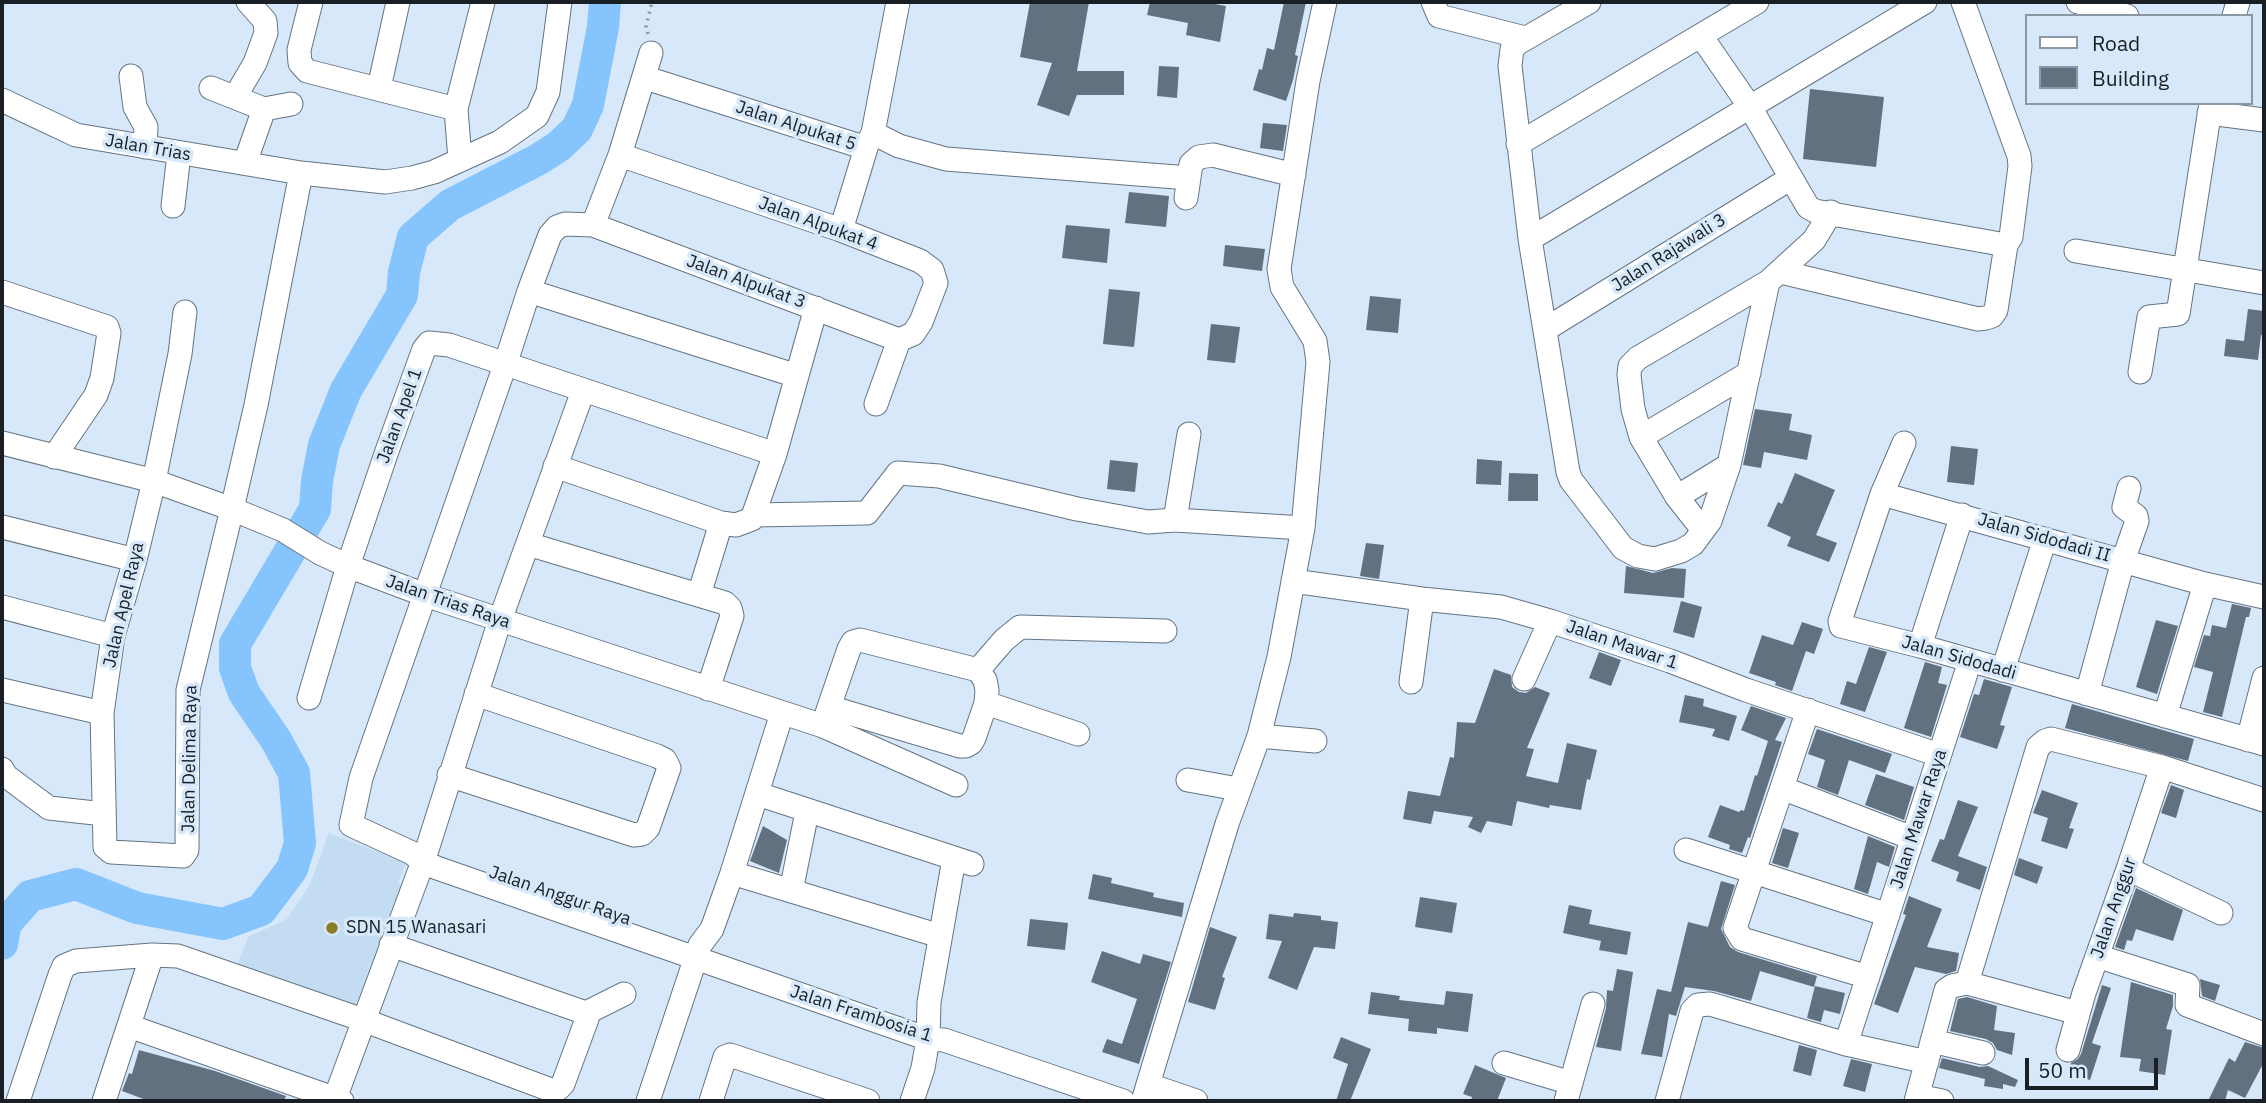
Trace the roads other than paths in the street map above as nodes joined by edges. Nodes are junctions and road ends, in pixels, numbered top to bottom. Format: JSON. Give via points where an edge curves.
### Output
{"nodes":[{"id":1,"x":248,"y":2,"type":"edge"},
{"id":2,"x":312,"y":2,"type":"edge"},
{"id":3,"x":398,"y":2,"type":"edge"},
{"id":4,"x":483,"y":2,"type":"edge"},
{"id":5,"x":560,"y":2,"type":"edge"},
{"id":6,"x":898,"y":2,"type":"edge"},
{"id":7,"x":1325,"y":2,"type":"edge"},
{"id":8,"x":1589,"y":2,"type":"edge"},
{"id":9,"x":1757,"y":2,"type":"edge"},
{"id":10,"x":1925,"y":2,"type":"edge"},
{"id":11,"x":1963,"y":2,"type":"edge"},
{"id":12,"x":2078,"y":2,"type":"edge"},
{"id":13,"x":1434,"y":6,"type":"edge"},
{"id":14,"x":2120,"y":14,"type":"edge"},
{"id":15,"x":1701,"y":36,"type":"junction"},
{"id":16,"x":1525,"y":38,"type":"junction"},
{"id":17,"x":651,"y":53,"type":"road end"},
{"id":18,"x":131,"y":76,"type":"dead end"},
{"id":19,"x":646,"y":78,"type":"junction"},
{"id":20,"x":211,"y":88,"type":"dead end"},
{"id":21,"x":379,"y":88,"type":"junction"},
{"id":22,"x":235,"y":97,"type":"junction"},
{"id":23,"x":2,"y":100,"type":"edge"},
{"id":24,"x":291,"y":104,"type":"dead end"},
{"id":25,"x":1750,"y":107,"type":"junction"},
{"id":26,"x":2210,"y":108,"type":"edge"},
{"id":27,"x":264,"y":109,"type":"junction"},
{"id":28,"x":456,"y":109,"type":"junction"},
{"id":29,"x":2264,"y":120,"type":"edge"},
{"id":30,"x":869,"y":141,"type":"junction"},
{"id":31,"x":1518,"y":144,"type":"junction"},
{"id":32,"x":145,"y":147,"type":"junction"},
{"id":33,"x":179,"y":154,"type":"junction"},
{"id":34,"x":620,"y":155,"type":"junction"},
{"id":35,"x":460,"y":160,"type":"junction"},
{"id":36,"x":246,"y":163,"type":"junction"},
{"id":37,"x":301,"y":173,"type":"junction"},
{"id":38,"x":1294,"y":175,"type":"junction"},
{"id":39,"x":1791,"y":178,"type":"junction"},
{"id":40,"x":173,"y":206,"type":"dead end"},
{"id":41,"x":1831,"y":212,"type":"junction"},
{"id":42,"x":593,"y":225,"type":"junction"},
{"id":43,"x":841,"y":230,"type":"junction"},
{"id":44,"x":1530,"y":239,"type":"junction"},
{"id":45,"x":2006,"y":245,"type":"junction"},
{"id":46,"x":2076,"y":251,"type":"dead end"},
{"id":47,"x":2185,"y":271,"type":"junction"},
{"id":48,"x":1774,"y":277,"type":"junction"},
{"id":49,"x":2264,"y":283,"type":"edge"},
{"id":50,"x":529,"y":291,"type":"junction"},
{"id":51,"x":2,"y":292,"type":"edge"},
{"id":52,"x":816,"y":308,"type":"junction"},
{"id":53,"x":185,"y":312,"type":"dead end"},
{"id":54,"x":1546,"y":329,"type":"junction"},
{"id":55,"x":899,"y":340,"type":"junction"},
{"id":56,"x":505,"y":365,"type":"junction"},
{"id":57,"x":2140,"y":372,"type":"dead end"},
{"id":58,"x":1749,"y":373,"type":"junction"},
{"id":59,"x":797,"y":376,"type":"junction"},
{"id":60,"x":583,"y":391,"type":"junction"},
{"id":61,"x":876,"y":404,"type":"dead end"},
{"id":62,"x":1189,"y":434,"type":"dead end"},
{"id":63,"x":1641,"y":437,"type":"junction"},
{"id":64,"x":2,"y":443,"type":"edge"},
{"id":65,"x":1904,"y":443,"type":"dead end"},
{"id":66,"x":775,"y":454,"type":"junction"},
{"id":67,"x":54,"y":457,"type":"junction"},
{"id":68,"x":1729,"y":465,"type":"junction"},
{"id":69,"x":555,"y":466,"type":"junction"},
{"id":70,"x":154,"y":481,"type":"junction"},
{"id":71,"x":2129,"y":488,"type":"dead end"},
{"id":72,"x":1882,"y":494,"type":"junction"},
{"id":73,"x":1677,"y":497,"type":"junction"},
{"id":74,"x":232,"y":509,"type":"junction"},
{"id":75,"x":754,"y":515,"type":"junction"},
{"id":76,"x":1962,"y":515,"type":"junction"},
{"id":77,"x":1175,"y":520,"type":"junction"},
{"id":78,"x":721,"y":523,"type":"junction"},
{"id":79,"x":2,"y":527,"type":"edge"},
{"id":80,"x":1303,"y":528,"type":"junction"},
{"id":81,"x":1703,"y":530,"type":"junction"},
{"id":82,"x":2045,"y":539,"type":"junction"},
{"id":83,"x":527,"y":544,"type":"junction"},
{"id":84,"x":135,"y":560,"type":"junction"},
{"id":85,"x":2123,"y":561,"type":"junction"},
{"id":86,"x":348,"y":566,"type":"junction"},
{"id":87,"x":1293,"y":580,"type":"junction"},
{"id":88,"x":2205,"y":584,"type":"junction"},
{"id":89,"x":425,"y":595,"type":"junction"},
{"id":90,"x":699,"y":595,"type":"junction"},
{"id":91,"x":2264,"y":597,"type":"edge"},
{"id":92,"x":1422,"y":599,"type":"junction"},
{"id":93,"x":2,"y":607,"type":"edge"},
{"id":94,"x":500,"y":620,"type":"junction"},
{"id":95,"x":1550,"y":621,"type":"junction"},
{"id":96,"x":1165,"y":631,"type":"dead end"},
{"id":97,"x":113,"y":636,"type":"junction"},
{"id":98,"x":1920,"y":646,"type":"junction"},
{"id":99,"x":1970,"y":661,"type":"junction"},
{"id":100,"x":978,"y":670,"type":"junction"},
{"id":101,"x":2003,"y":670,"type":"junction"},
{"id":102,"x":2264,"y":678,"type":"edge"},
{"id":103,"x":1524,"y":679,"type":"dead end"},
{"id":104,"x":1411,"y":682,"type":"dead end"},
{"id":105,"x":708,"y":689,"type":"junction"},
{"id":106,"x":2,"y":690,"type":"edge"},
{"id":107,"x":476,"y":694,"type":"junction"},
{"id":108,"x":2087,"y":694,"type":"junction"},
{"id":109,"x":309,"y":698,"type":"dead end"},
{"id":110,"x":986,"y":703,"type":"junction"},
{"id":111,"x":1808,"y":710,"type":"junction"},
{"id":112,"x":102,"y":713,"type":"junction"},
{"id":113,"x":782,"y":713,"type":"junction"},
{"id":114,"x":2165,"y":716,"type":"junction"},
{"id":115,"x":826,"y":717,"type":"junction"},
{"id":116,"x":1079,"y":734,"type":"dead end"},
{"id":117,"x":1259,"y":736,"type":"junction"},
{"id":118,"x":1315,"y":741,"type":"dead end"},
{"id":119,"x":2256,"y":742,"type":"edge"},
{"id":120,"x":1939,"y":755,"type":"junction"},
{"id":121,"x":2162,"y":767,"type":"junction"},
{"id":122,"x":2,"y":769,"type":"edge"},
{"id":123,"x":449,"y":775,"type":"junction"},
{"id":124,"x":1188,"y":780,"type":"dead end"},
{"id":125,"x":957,"y":785,"type":"dead end"},
{"id":126,"x":1782,"y":788,"type":"junction"},
{"id":127,"x":1238,"y":789,"type":"junction"},
{"id":128,"x":758,"y":794,"type":"junction"},
{"id":129,"x":2264,"y":800,"type":"edge"},
{"id":130,"x":807,"y":812,"type":"junction"},
{"id":131,"x":104,"y":814,"type":"junction"},
{"id":132,"x":1912,"y":838,"type":"junction"},
{"id":133,"x":1686,"y":850,"type":"dead end"},
{"id":134,"x":415,"y":853,"type":"junction"},
{"id":135,"x":2128,"y":869,"type":"junction"},
{"id":136,"x":1754,"y":871,"type":"junction"},
{"id":137,"x":732,"y":873,"type":"junction"},
{"id":138,"x":791,"y":891,"type":"junction"},
{"id":139,"x":2221,"y":913,"type":"dead end"},
{"id":140,"x":1888,"y":915,"type":"junction"},
{"id":141,"x":940,"y":936,"type":"junction"},
{"id":142,"x":391,"y":945,"type":"junction"},
{"id":143,"x":706,"y":948,"type":"junction"},
{"id":144,"x":152,"y":955,"type":"junction"},
{"id":145,"x":2097,"y":956,"type":"junction"},
{"id":146,"x":1868,"y":977,"type":"junction"},
{"id":147,"x":1968,"y":983,"type":"junction"},
{"id":148,"x":624,"y":994,"type":"dead end"},
{"id":149,"x":1593,"y":1004,"type":"dead end"},
{"id":150,"x":586,"y":1013,"type":"junction"},
{"id":151,"x":2078,"y":1013,"type":"junction"},
{"id":152,"x":363,"y":1020,"type":"junction"},
{"id":153,"x":129,"y":1026,"type":"junction"},
{"id":154,"x":932,"y":1026,"type":"junction"},
{"id":155,"x":2264,"y":1034,"type":"edge"},
{"id":156,"x":1846,"y":1044,"type":"junction"},
{"id":157,"x":2068,"y":1050,"type":"dead end"},
{"id":158,"x":1930,"y":1052,"type":"junction"},
{"id":159,"x":1983,"y":1053,"type":"dead end"},
{"id":160,"x":1504,"y":1063,"type":"dead end"},
{"id":161,"x":1568,"y":1092,"type":"edge"},
{"id":162,"x":1146,"y":1093,"type":"edge"},
{"id":163,"x":1917,"y":1099,"type":"edge"},
{"id":164,"x":337,"y":1100,"type":"edge"},
{"id":165,"x":1672,"y":1100,"type":"edge"},
{"id":166,"x":18,"y":1101,"type":"edge"},
{"id":167,"x":104,"y":1101,"type":"edge"},
{"id":168,"x":648,"y":1101,"type":"edge"},
{"id":169,"x":664,"y":1101,"type":"edge"},
{"id":170,"x":711,"y":1101,"type":"edge"},
{"id":171,"x":868,"y":1101,"type":"edge"},
{"id":172,"x":912,"y":1101,"type":"edge"},
{"id":173,"x":1123,"y":1101,"type":"edge"},
{"id":174,"x":1196,"y":1101,"type":"edge"},
{"id":175,"x":1942,"y":1101,"type":"edge"}],
"edges":[{"from":1,"to":22,"type":"street","via":[[265,21],[266,33]]},
{"from":2,"to":21,"type":"street","via":[[300,63],[307,71]]},
{"from":3,"to":21,"type":"street"},
{"from":4,"to":28,"type":"street"},
{"from":5,"to":35,"type":"street","name":"Jalan Trias","via":[[548,92],[537,116],[500,142]]},
{"from":6,"to":30,"type":"street"},
{"from":7,"to":38,"type":"street"},
{"from":8,"to":16,"type":"street"},
{"from":9,"to":15,"type":"street"},
{"from":10,"to":25,"type":"street"},
{"from":11,"to":45,"type":"street","via":[[2020,166],[2011,237]]},
{"from":12,"to":14,"type":"street"},
{"from":13,"to":16,"type":"street","via":[[1439,16]]},
{"from":15,"to":25,"type":"street"},
{"from":15,"to":31,"type":"street"},
{"from":16,"to":31,"type":"street","via":[[1510,58]]},
{"from":17,"to":19,"type":"street"},
{"from":18,"to":32,"type":"street","via":[[135,107],[146,127]]},
{"from":19,"to":30,"type":"street","name":"Jalan Alpukat 5"},
{"from":19,"to":34,"type":"street"},
{"from":20,"to":22,"type":"street"},
{"from":21,"to":28,"type":"street"},
{"from":22,"to":27,"type":"street"},
{"from":23,"to":32,"type":"street","name":"Jalan Trias","via":[[76,135]]},
{"from":24,"to":27,"type":"street"},
{"from":25,"to":39,"type":"street"},
{"from":25,"to":44,"type":"street"},
{"from":26,"to":29,"type":"street"},
{"from":26,"to":47,"type":"street"},
{"from":27,"to":36,"type":"street"},
{"from":28,"to":35,"type":"street"},
{"from":30,"to":38,"type":"street","via":[[946,159],[1187,188],[1191,164],[1213,155]]},
{"from":30,"to":43,"type":"street","name":"Jalan Alpukat 5"},
{"from":31,"to":44,"type":"street"},
{"from":32,"to":33,"type":"street","name":"Jalan Trias"},
{"from":33,"to":36,"type":"street","name":"Jalan Trias"},
{"from":33,"to":40,"type":"street"},
{"from":34,"to":42,"type":"street"},
{"from":34,"to":43,"type":"street","name":"Jalan Alpukat 4"},
{"from":35,"to":37,"type":"street","name":"Jalan Trias","via":[[434,172],[385,182]]},
{"from":36,"to":37,"type":"street","name":"Jalan Trias"},
{"from":37,"to":74,"type":"street"},
{"from":38,"to":80,"type":"street","via":[[1279,269],[1282,287],[1315,341],[1318,362]]},
{"from":39,"to":41,"type":"street","via":[[1808,207]]},
{"from":39,"to":54,"type":"street","name":"Jalan Rajawali 3"},
{"from":41,"to":45,"type":"street"},
{"from":41,"to":48,"type":"street","via":[[1814,240]]},
{"from":42,"to":50,"type":"street","via":[[557,227]]},
{"from":42,"to":52,"type":"street","name":"Jalan Alpukat 3"},
{"from":43,"to":55,"type":"street","name":"Jalan Alpukat 4","via":[[932,270],[936,283],[921,322],[913,334]]},
{"from":44,"to":54,"type":"street"},
{"from":45,"to":48,"type":"street","via":[[1996,310],[1986,318]]},
{"from":46,"to":47,"type":"street"},
{"from":47,"to":49,"type":"street"},
{"from":47,"to":57,"type":"street","via":[[2178,314],[2149,317]]},
{"from":48,"to":58,"type":"street"},
{"from":48,"to":63,"type":"street","via":[[1630,366],[1633,409]]},
{"from":50,"to":56,"type":"street"},
{"from":50,"to":59,"type":"street"},
{"from":51,"to":67,"type":"street","via":[[107,327],[109,333],[96,395]]},
{"from":52,"to":55,"type":"street","name":"Jalan Alpukat 3"},
{"from":52,"to":59,"type":"street"},
{"from":53,"to":70,"type":"street","name":"Jalan Apel Raya"},
{"from":54,"to":81,"type":"street","via":[[1568,472],[1623,548],[1655,559],[1693,544]]},
{"from":55,"to":61,"type":"street"},
{"from":56,"to":60,"type":"street"},
{"from":56,"to":86,"type":"street","name":"Jalan Apel 1","via":[[449,345],[429,343],[424,349]]},
{"from":56,"to":89,"type":"street"},
{"from":58,"to":63,"type":"street"},
{"from":58,"to":68,"type":"street"},
{"from":59,"to":66,"type":"street"},
{"from":60,"to":66,"type":"street"},
{"from":60,"to":69,"type":"street"},
{"from":62,"to":77,"type":"street"},
{"from":63,"to":73,"type":"street"},
{"from":64,"to":67,"type":"street","name":"Jalan Trias Raya"},
{"from":65,"to":72,"type":"street","name":"Jalan Sidodadi"},
{"from":66,"to":75,"type":"street"},
{"from":67,"to":70,"type":"street","name":"Jalan Trias Raya"},
{"from":68,"to":73,"type":"street"},
{"from":68,"to":81,"type":"street"},
{"from":69,"to":78,"type":"street"},
{"from":69,"to":83,"type":"street"},
{"from":70,"to":74,"type":"street","name":"Jalan Trias Raya"},
{"from":70,"to":84,"type":"street","name":"Jalan Apel Raya"},
{"from":71,"to":85,"type":"street","via":[[2124,507],[2137,521]]},
{"from":72,"to":76,"type":"street","name":"Jalan Sidodadi II"},
{"from":72,"to":98,"type":"street","name":"Jalan Sidodadi","via":[[1841,626]]},
{"from":73,"to":81,"type":"street"},
{"from":74,"to":86,"type":"street","name":"Jalan Trias Raya","via":[[283,530]]},
{"from":74,"to":131,"type":"street","name":"Jalan Delima Raya","via":[[188,690],[187,853],[107,851]]},
{"from":75,"to":77,"type":"street","via":[[867,513],[898,473],[939,476],[1127,519]]},
{"from":75,"to":78,"type":"street","via":[[736,525]]},
{"from":76,"to":82,"type":"street","name":"Jalan Sidodadi II"},
{"from":76,"to":98,"type":"street"},
{"from":77,"to":80,"type":"street"},
{"from":78,"to":90,"type":"street"},
{"from":79,"to":84,"type":"street"},
{"from":80,"to":87,"type":"street"},
{"from":82,"to":85,"type":"street","name":"Jalan Sidodadi II"},
{"from":82,"to":101,"type":"street"},
{"from":83,"to":90,"type":"street"},
{"from":83,"to":94,"type":"street"},
{"from":84,"to":97,"type":"street","name":"Jalan Apel Raya"},
{"from":85,"to":88,"type":"street","name":"Jalan Sidodadi II"},
{"from":85,"to":108,"type":"street"},
{"from":86,"to":89,"type":"street","name":"Jalan Trias Raya"},
{"from":86,"to":109,"type":"street"},
{"from":87,"to":92,"type":"street","name":"Jalan Mawar 1"},
{"from":87,"to":117,"type":"street"},
{"from":88,"to":91,"type":"street","name":"Jalan Sidodadi II"},
{"from":88,"to":114,"type":"street"},
{"from":89,"to":94,"type":"street","name":"Jalan Trias Raya"},
{"from":89,"to":134,"type":"street","name":"Jalan Anggur Raya","via":[[361,778],[351,825]]},
{"from":90,"to":105,"type":"street","via":[[725,603],[732,616]]},
{"from":92,"to":95,"type":"street","name":"Jalan Mawar 1","via":[[1484,603]]},
{"from":92,"to":104,"type":"street"},
{"from":93,"to":97,"type":"street"},
{"from":94,"to":105,"type":"street","name":"Jalan Trias Raya"},
{"from":94,"to":107,"type":"street"},
{"from":95,"to":103,"type":"street"},
{"from":95,"to":111,"type":"street","name":"Jalan Mawar 1"},
{"from":96,"to":100,"type":"street","via":[[1020,627]]},
{"from":97,"to":112,"type":"street","name":"Jalan Apel Raya"},
{"from":98,"to":99,"type":"street","name":"Jalan Sidodadi"},
{"from":99,"to":101,"type":"street","name":"Jalan Sidodadi"},
{"from":99,"to":120,"type":"street","name":"Jalan Mawar Raya"},
{"from":100,"to":110,"type":"street","via":[[985,680]]},
{"from":100,"to":115,"type":"street","via":[[853,642]]},
{"from":101,"to":108,"type":"street","name":"Jalan Sidodadi"},
{"from":102,"to":119,"type":"street"},
{"from":105,"to":113,"type":"street","name":"Jalan Trias Raya"},
{"from":106,"to":112,"type":"street"},
{"from":107,"to":123,"type":"street"},
{"from":107,"to":123,"type":"street","via":[[665,760],[669,768],[658,802],[648,828],[634,835]]},
{"from":108,"to":114,"type":"street","name":"Jalan Sidodadi"},
{"from":110,"to":115,"type":"street","via":[[971,743],[960,746]]},
{"from":110,"to":116,"type":"street"},
{"from":111,"to":120,"type":"street","name":"Jalan Mawar 1"},
{"from":111,"to":126,"type":"street"},
{"from":112,"to":131,"type":"street","name":"Jalan Apel Raya"},
{"from":113,"to":115,"type":"street","name":"Jalan Trias Raya"},
{"from":113,"to":128,"type":"street"},
{"from":114,"to":119,"type":"street","name":"Jalan Sidodadi"},
{"from":115,"to":125,"type":"street"},
{"from":117,"to":118,"type":"street"},
{"from":117,"to":127,"type":"street"},
{"from":120,"to":132,"type":"street","name":"Jalan Mawar Raya"},
{"from":121,"to":129,"type":"street"},
{"from":121,"to":135,"type":"street","name":"Jalan Anggur"},
{"from":121,"to":147,"type":"street","via":[[2051,739],[2038,747]]},
{"from":122,"to":131,"type":"street","via":[[49,808]]},
{"from":123,"to":134,"type":"street"},
{"from":124,"to":127,"type":"street"},
{"from":126,"to":132,"type":"street"},
{"from":126,"to":136,"type":"street"},
{"from":127,"to":162,"type":"street"},
{"from":128,"to":130,"type":"street"},
{"from":128,"to":137,"type":"street"},
{"from":130,"to":138,"type":"street"},
{"from":130,"to":141,"type":"street","via":[[963,862]]},
{"from":132,"to":140,"type":"street","name":"Jalan Mawar Raya"},
{"from":133,"to":136,"type":"street"},
{"from":134,"to":142,"type":"street"},
{"from":134,"to":143,"type":"street","name":"Jalan Anggur Raya"},
{"from":135,"to":139,"type":"street"},
{"from":135,"to":145,"type":"street","name":"Jalan Anggur"},
{"from":136,"to":140,"type":"street"},
{"from":136,"to":146,"type":"street","via":[[1735,928],[1742,939]]},
{"from":137,"to":138,"type":"street"},
{"from":137,"to":143,"type":"street"},
{"from":138,"to":141,"type":"street"},
{"from":140,"to":146,"type":"street","name":"Jalan Mawar Raya"},
{"from":141,"to":154,"type":"street"},
{"from":142,"to":150,"type":"street"},
{"from":142,"to":152,"type":"street"},
{"from":143,"to":154,"type":"street","name":"Jalan Frambosia 1"},
{"from":143,"to":168,"type":"street"},
{"from":143,"to":169,"type":"street"},
{"from":144,"to":152,"type":"street","via":[[178,956]]},
{"from":144,"to":153,"type":"street"},
{"from":144,"to":166,"type":"street","via":[[64,966]]},
{"from":145,"to":151,"type":"street","name":"Jalan Anggur"},
{"from":145,"to":155,"type":"street","via":[[2188,985],[2187,1005]]},
{"from":146,"to":156,"type":"street","name":"Jalan Mawar Raya"},
{"from":147,"to":151,"type":"street"},
{"from":147,"to":158,"type":"street","via":[[1946,990]]},
{"from":148,"to":150,"type":"street"},
{"from":149,"to":161,"type":"street"},
{"from":150,"to":152,"type":"street","via":[[563,1084],[551,1090]]},
{"from":151,"to":157,"type":"street","name":"Jalan Anggur"},
{"from":152,"to":164,"type":"street"},
{"from":153,"to":164,"type":"street"},
{"from":153,"to":167,"type":"street"},
{"from":154,"to":172,"type":"street"},
{"from":154,"to":173,"type":"street","name":"Jalan Frambosia 1"},
{"from":156,"to":158,"type":"street"},
{"from":156,"to":165,"type":"street","via":[[1710,1004],[1698,1005],[1692,1011]]},
{"from":158,"to":159,"type":"street"},
{"from":158,"to":163,"type":"street"},
{"from":160,"to":161,"type":"street"},
{"from":162,"to":174,"type":"street"},
{"from":163,"to":175,"type":"street"},
{"from":170,"to":171,"type":"street","via":[[725,1057],[730,1055]]}]}
